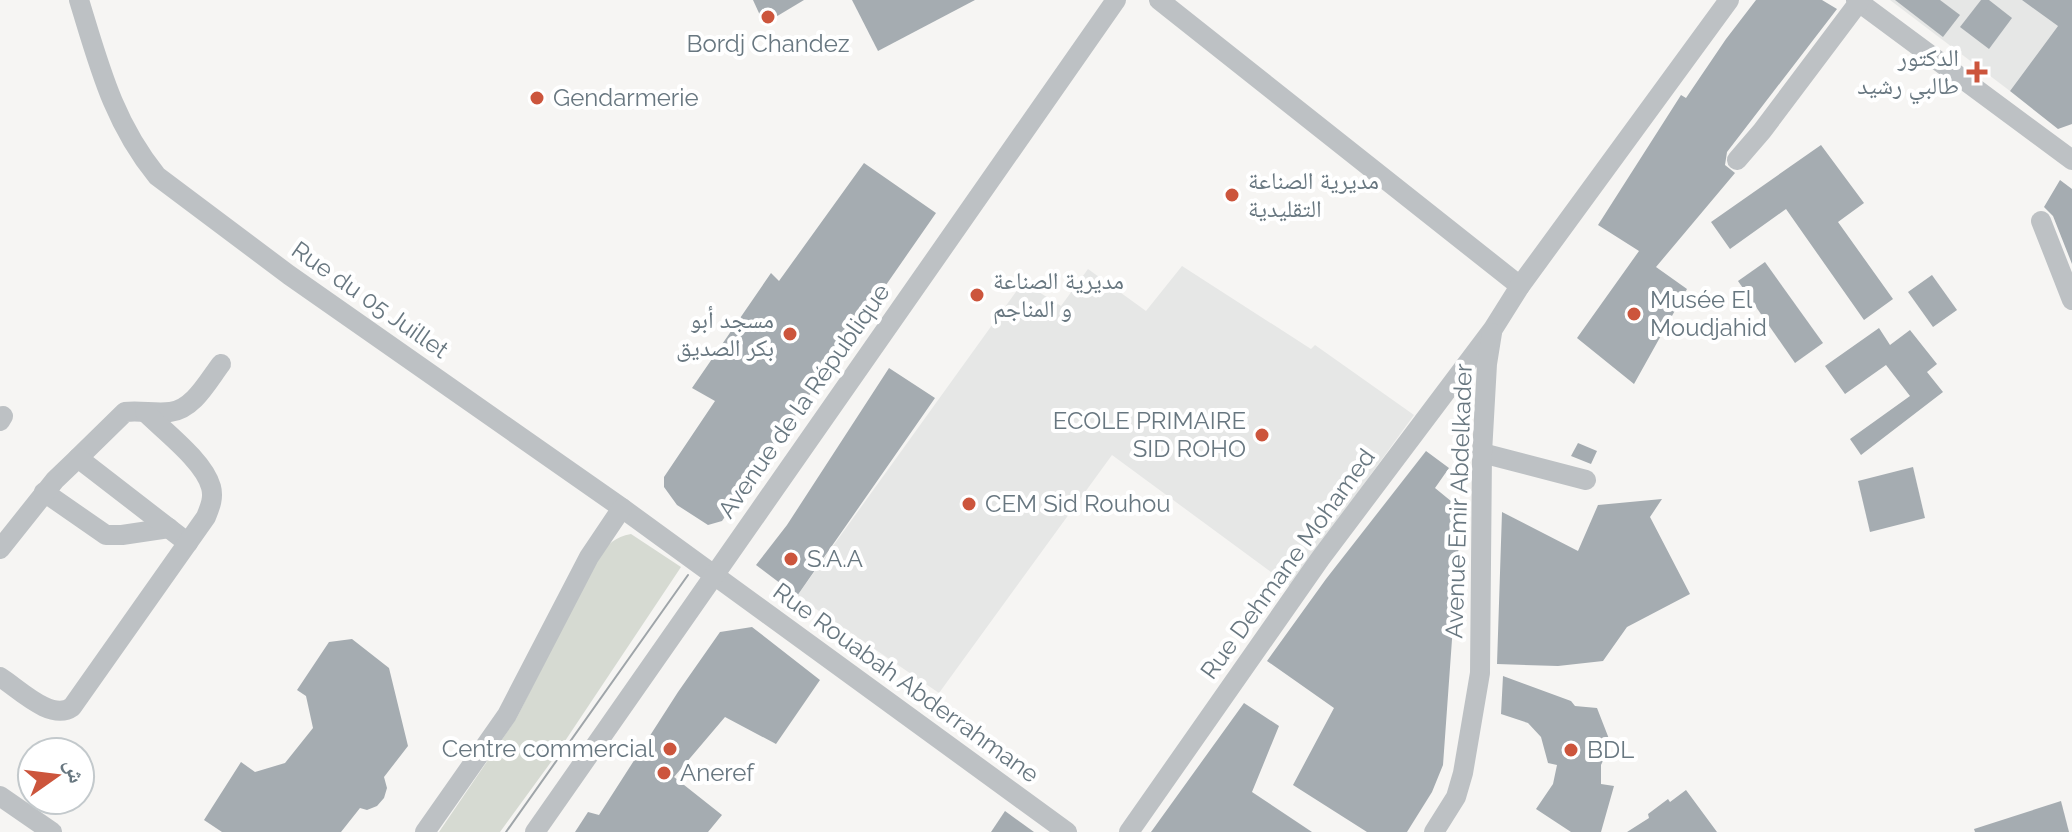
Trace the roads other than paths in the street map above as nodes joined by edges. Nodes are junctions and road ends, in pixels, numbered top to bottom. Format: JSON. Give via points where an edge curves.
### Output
{"nodes":[{"id":1,"x":79,"y":0,"type":"edge"},
{"id":2,"x":1116,"y":0,"type":"edge"},
{"id":3,"x":1159,"y":0,"type":"edge"},
{"id":4,"x":1729,"y":0,"type":"edge"},
{"id":5,"x":1858,"y":1,"type":"edge"},
{"id":6,"x":1737,"y":160,"type":"dead end"},
{"id":7,"x":2072,"y":160,"type":"edge"},
{"id":8,"x":2041,"y":221,"type":"dead end"},
{"id":9,"x":1520,"y":286,"type":"junction"},
{"id":10,"x":2072,"y":300,"type":"edge"},
{"id":11,"x":1493,"y":329,"type":"junction"},
{"id":12,"x":221,"y":364,"type":"dead end"},
{"id":13,"x":145,"y":412,"type":"junction"},
{"id":14,"x":1482,"y":453,"type":"junction"},
{"id":15,"x":78,"y":458,"type":"junction"},
{"id":16,"x":1586,"y":480,"type":"dead end"},
{"id":17,"x":44,"y":492,"type":"junction"},
{"id":18,"x":622,"y":508,"type":"junction"},
{"id":19,"x":169,"y":528,"type":"junction"},
{"id":20,"x":188,"y":543,"type":"junction"},
{"id":21,"x":0,"y":549,"type":"edge"},
{"id":22,"x":714,"y":576,"type":"junction"},
{"id":23,"x":0,"y":677,"type":"edge"},
{"id":24,"x":0,"y":796,"type":"edge"},
{"id":25,"x":52,"y":832,"type":"edge"},
{"id":26,"x":425,"y":832,"type":"edge"},
{"id":27,"x":535,"y":832,"type":"edge"},
{"id":28,"x":1067,"y":832,"type":"edge"},
{"id":29,"x":1129,"y":832,"type":"edge"},
{"id":30,"x":1434,"y":832,"type":"edge"}],
"edges":[{"from":1,"to":18,"type":"street","name":"Rue du 05 Juillet","via":[[110,99],[157,176]]},
{"from":2,"to":22,"type":"street","name":"Avenue de la République"},
{"from":3,"to":9,"type":"street"},
{"from":4,"to":9,"type":"street","name":"Avenue Emir Abdelkader"},
{"from":5,"to":6,"type":"street"},
{"from":5,"to":7,"type":"street"},
{"from":8,"to":10,"type":"street"},
{"from":9,"to":11,"type":"street","name":"Avenue Emir Abdelkader"},
{"from":11,"to":14,"type":"street","name":"Avenue Emir Abdelkader"},
{"from":11,"to":29,"type":"street","name":"Rue Dehmane Mohamed","via":[[1320,559]]},
{"from":12,"to":13,"type":"street","via":[[181,410]]},
{"from":13,"to":15,"type":"street","via":[[125,412]]},
{"from":13,"to":20,"type":"street","via":[[205,472],[212,489],[206,517]]},
{"from":14,"to":16,"type":"street"},
{"from":14,"to":30,"type":"street","name":"Avenue Emir Abdelkader","via":[[1480,673],[1463,773],[1456,797]]},
{"from":15,"to":17,"type":"street"},
{"from":15,"to":19,"type":"street"},
{"from":17,"to":19,"type":"street","via":[[106,535]]},
{"from":17,"to":21,"type":"street"},
{"from":18,"to":22,"type":"street","name":"Rue du 05 Juillet"},
{"from":18,"to":26,"type":"street","via":[[589,557],[507,715]]},
{"from":19,"to":20,"type":"street"},
{"from":20,"to":23,"type":"street","via":[[65,712],[47,708]]},
{"from":22,"to":27,"type":"street","name":"Avenue de la République"},
{"from":22,"to":28,"type":"street","name":"Rue Rouabah Abderrahmane"},
{"from":24,"to":25,"type":"street"}]}
